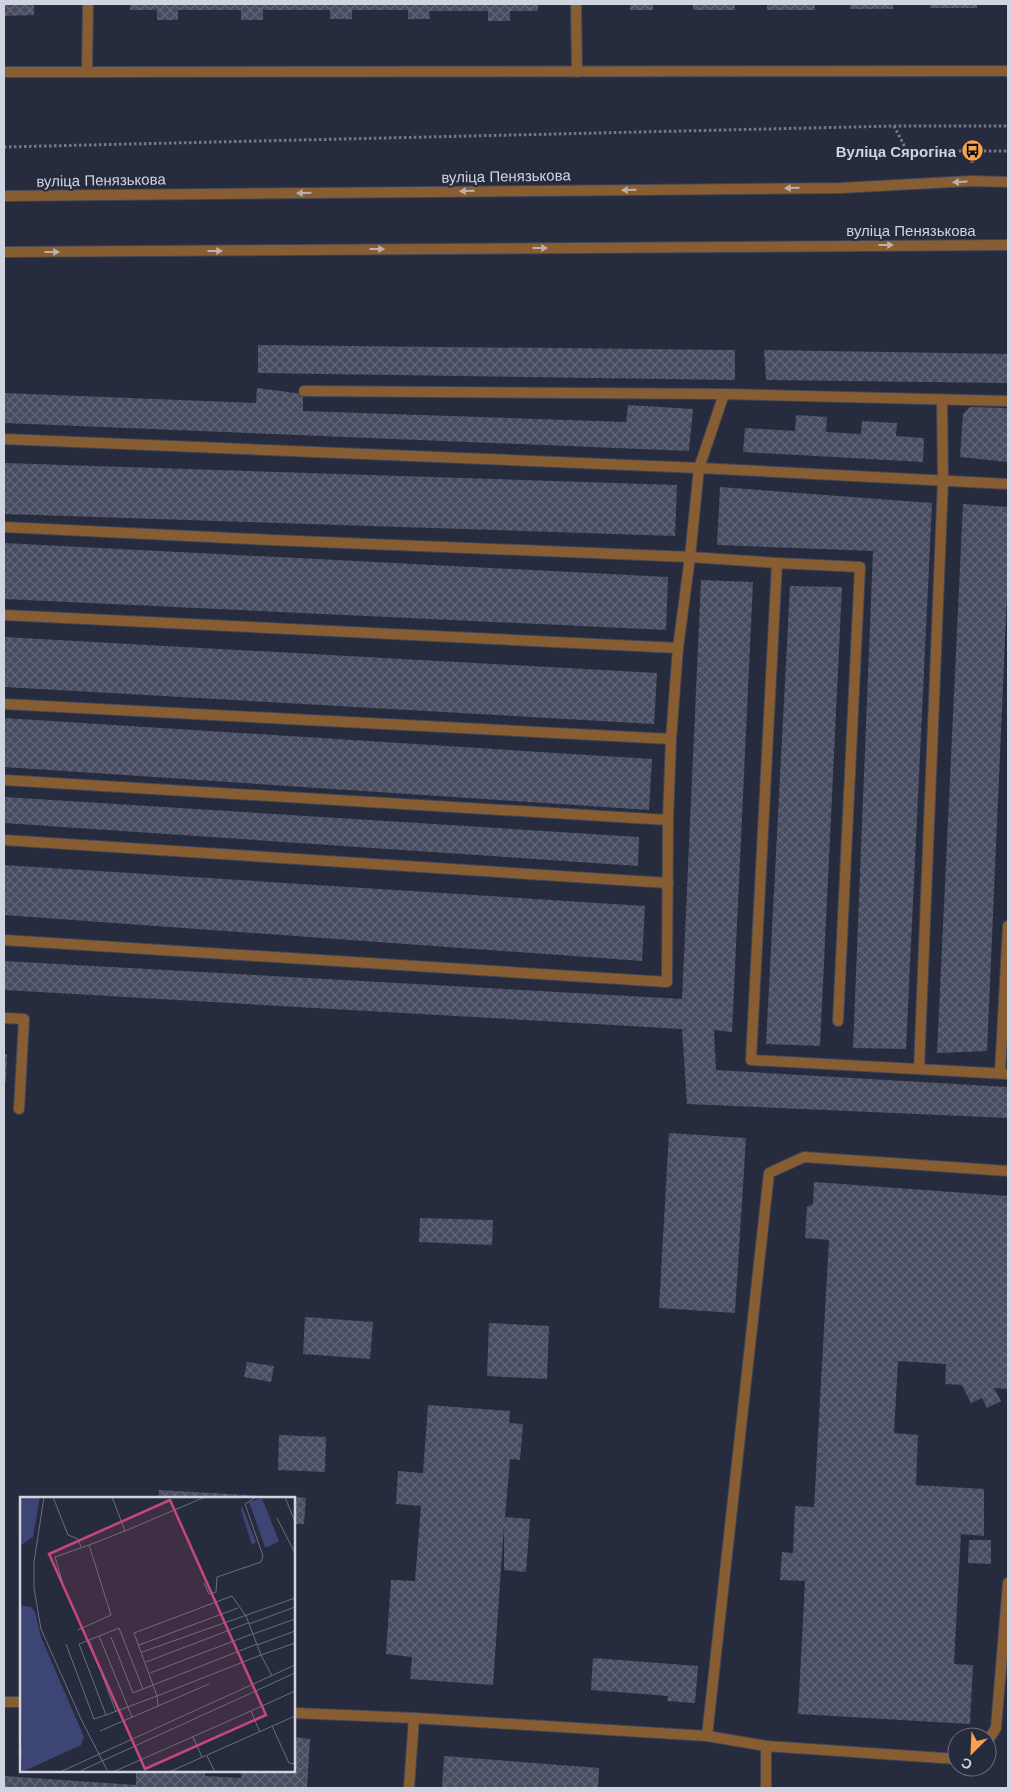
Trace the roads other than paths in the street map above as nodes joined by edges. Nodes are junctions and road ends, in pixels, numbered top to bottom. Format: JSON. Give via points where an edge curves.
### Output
{"nodes":[{"id":1,"x":88,"y":4,"type":"edge"},
{"id":2,"x":576,"y":4,"type":"edge"},
{"id":3,"x":1008,"y":71,"type":"edge"},
{"id":4,"x":4,"y":72,"type":"edge"},
{"id":5,"x":87,"y":72,"type":"junction"},
{"id":6,"x":577,"y":72,"type":"junction"},
{"id":7,"x":1008,"y":182,"type":"edge"},
{"id":8,"x":4,"y":196,"type":"edge"},
{"id":9,"x":1008,"y":245,"type":"edge"},
{"id":10,"x":4,"y":252,"type":"edge"},
{"id":11,"x":304,"y":391,"type":"dead end"},
{"id":12,"x":724,"y":394,"type":"junction"},
{"id":13,"x":942,"y":400,"type":"junction"},
{"id":14,"x":1008,"y":401,"type":"edge"},
{"id":15,"x":4,"y":439,"type":"edge"},
{"id":16,"x":699,"y":468,"type":"junction"},
{"id":17,"x":943,"y":480,"type":"junction"},
{"id":18,"x":1008,"y":484,"type":"edge"},
{"id":19,"x":4,"y":527,"type":"edge"},
{"id":20,"x":690,"y":557,"type":"junction"},
{"id":21,"x":776,"y":563,"type":"junction"},
{"id":22,"x":4,"y":616,"type":"edge"},
{"id":23,"x":678,"y":648,"type":"junction"},
{"id":24,"x":4,"y":704,"type":"edge"},
{"id":25,"x":672,"y":739,"type":"junction"},
{"id":26,"x":4,"y":780,"type":"edge"},
{"id":27,"x":668,"y":820,"type":"junction"},
{"id":28,"x":4,"y":840,"type":"edge"},
{"id":29,"x":668,"y":884,"type":"junction"},
{"id":30,"x":1008,"y":926,"type":"edge"},
{"id":31,"x":4,"y":940,"type":"edge"},
{"id":32,"x":4,"y":1018,"type":"edge"},
{"id":33,"x":838,"y":1021,"type":"dead end"},
{"id":34,"x":919,"y":1070,"type":"junction"},
{"id":35,"x":1004,"y":1073,"type":"edge"},
{"id":36,"x":19,"y":1109,"type":"dead end"},
{"id":37,"x":1008,"y":1171,"type":"edge"},
{"id":38,"x":1008,"y":1583,"type":"edge"},
{"id":39,"x":4,"y":1702,"type":"edge"},
{"id":40,"x":20,"y":1702,"type":"edge"},
{"id":41,"x":295,"y":1713,"type":"edge"},
{"id":42,"x":414,"y":1718,"type":"junction"},
{"id":43,"x":996,"y":1727,"type":"edge"},
{"id":44,"x":707,"y":1736,"type":"junction"},
{"id":45,"x":766,"y":1746,"type":"junction"},
{"id":46,"x":947,"y":1758,"type":"edge"},
{"id":47,"x":409,"y":1788,"type":"edge"},
{"id":48,"x":766,"y":1788,"type":"edge"}],
"edges":[{"from":1,"to":5,"type":"street"},
{"from":2,"to":6,"type":"street"},
{"from":3,"to":6,"type":"street"},
{"from":4,"to":5,"type":"street"},
{"from":5,"to":6,"type":"street"},
{"from":7,"to":8,"type":"street","name":"вуліца Пенязькова","one_way":true,"via":[[840,188]]},
{"from":10,"to":9,"type":"street","name":"вуліца Пенязькова","one_way":true},
{"from":11,"to":12,"type":"street"},
{"from":12,"to":13,"type":"street"},
{"from":12,"to":16,"type":"street"},
{"from":13,"to":14,"type":"street"},
{"from":13,"to":17,"type":"street"},
{"from":15,"to":16,"type":"street"},
{"from":16,"to":17,"type":"street"},
{"from":16,"to":20,"type":"street"},
{"from":17,"to":18,"type":"street"},
{"from":17,"to":34,"type":"street"},
{"from":19,"to":20,"type":"street"},
{"from":20,"to":21,"type":"street"},
{"from":20,"to":23,"type":"street"},
{"from":21,"to":33,"type":"street","via":[[860,567]]},
{"from":21,"to":34,"type":"street","via":[[751,1060]]},
{"from":22,"to":23,"type":"street"},
{"from":23,"to":25,"type":"street"},
{"from":24,"to":25,"type":"street"},
{"from":25,"to":27,"type":"street"},
{"from":26,"to":27,"type":"street"},
{"from":27,"to":29,"type":"street"},
{"from":28,"to":29,"type":"street"},
{"from":29,"to":31,"type":"street","via":[[667,982]]},
{"from":30,"to":35,"type":"street"},
{"from":32,"to":36,"type":"street","via":[[24,1019]]},
{"from":34,"to":35,"type":"street"},
{"from":37,"to":44,"type":"street","via":[[804,1157],[769,1173]]},
{"from":38,"to":43,"type":"street"},
{"from":39,"to":40,"type":"street"},
{"from":41,"to":42,"type":"street"},
{"from":42,"to":44,"type":"street"},
{"from":42,"to":47,"type":"street"},
{"from":44,"to":45,"type":"street"},
{"from":45,"to":46,"type":"street"},
{"from":45,"to":48,"type":"street"}]}
